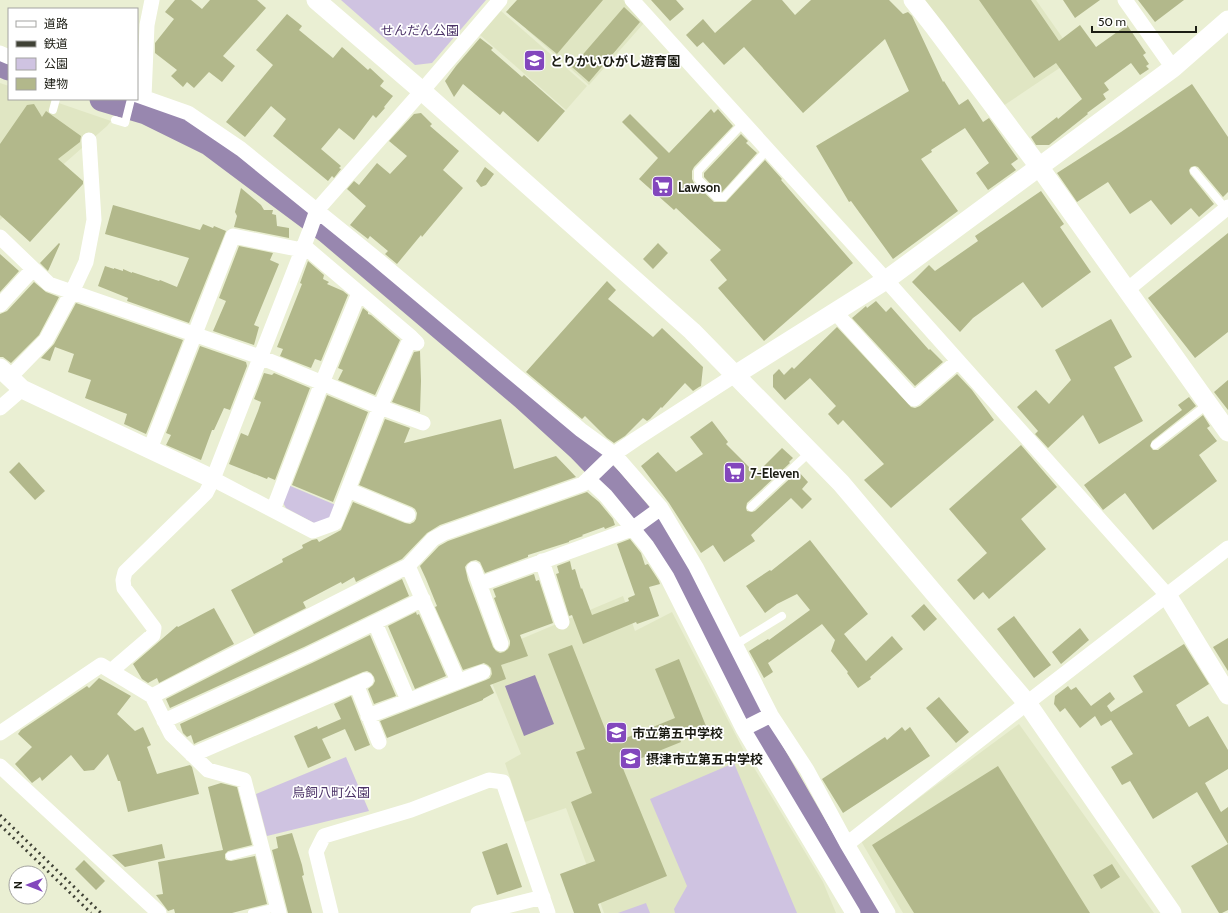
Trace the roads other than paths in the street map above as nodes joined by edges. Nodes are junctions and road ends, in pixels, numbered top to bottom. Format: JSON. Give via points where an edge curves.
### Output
{"nodes":[{"id":1,"x":316,"y":0,"type":"edge"},
{"id":2,"x":500,"y":0,"type":"edge"},
{"id":3,"x":632,"y":0,"type":"edge"},
{"id":4,"x":913,"y":0,"type":"edge"},
{"id":5,"x":1125,"y":0,"type":"edge"},
{"id":6,"x":151,"y":1,"type":"edge"},
{"id":7,"x":1228,"y":20,"type":"edge"},
{"id":8,"x":1173,"y":68,"type":"junction"},
{"id":9,"x":138,"y":85,"type":"edge"},
{"id":10,"x":422,"y":91,"type":"junction"},
{"id":11,"x":138,"y":99,"type":"edge"},
{"id":12,"x":56,"y":100,"type":"edge"},
{"id":13,"x":135,"y":100,"type":"edge"},
{"id":14,"x":53,"y":110,"type":"dead end"},
{"id":15,"x":115,"y":120,"type":"dead end"},
{"id":16,"x":744,"y":122,"type":"junction"},
{"id":17,"x":89,"y":140,"type":"dead end"},
{"id":18,"x":768,"y":149,"type":"junction"},
{"id":19,"x":1040,"y":168,"type":"junction"},
{"id":20,"x":1194,"y":171,"type":"dead end"},
{"id":21,"x":1227,"y":208,"type":"edge"},
{"id":22,"x":317,"y":210,"type":"junction"},
{"id":23,"x":0,"y":237,"type":"edge"},
{"id":24,"x":303,"y":248,"type":"junction"},
{"id":25,"x":33,"y":268,"type":"junction"},
{"id":26,"x":886,"y":280,"type":"junction"},
{"id":27,"x":1127,"y":290,"type":"junction"},
{"id":28,"x":72,"y":292,"type":"junction"},
{"id":29,"x":359,"y":293,"type":"junction"},
{"id":30,"x":0,"y":305,"type":"edge"},
{"id":31,"x":835,"y":312,"type":"junction"},
{"id":32,"x":194,"y":335,"type":"junction"},
{"id":33,"x":260,"y":357,"type":"junction"},
{"id":34,"x":958,"y":362,"type":"junction"},
{"id":35,"x":735,"y":375,"type":"junction"},
{"id":36,"x":10,"y":378,"type":"edge"},
{"id":37,"x":322,"y":383,"type":"junction"},
{"id":38,"x":1208,"y":404,"type":"junction"},
{"id":39,"x":380,"y":407,"type":"junction"},
{"id":40,"x":0,"y":408,"type":"edge"},
{"id":41,"x":423,"y":423,"type":"dead end"},
{"id":42,"x":1228,"y":432,"type":"edge"},
{"id":43,"x":1155,"y":445,"type":"dead end"},
{"id":44,"x":150,"y":449,"type":"junction"},
{"id":45,"x":810,"y":452,"type":"junction"},
{"id":46,"x":609,"y":459,"type":"junction"},
{"id":47,"x":590,"y":478,"type":"junction"},
{"id":48,"x":213,"y":479,"type":"junction"},
{"id":49,"x":348,"y":490,"type":"junction"},
{"id":50,"x":751,"y":507,"type":"dead end"},
{"id":51,"x":661,"y":508,"type":"junction"},
{"id":52,"x":273,"y":510,"type":"junction"},
{"id":53,"x":408,"y":515,"type":"dead end"},
{"id":54,"x":632,"y":528,"type":"junction"},
{"id":55,"x":1228,"y":548,"type":"edge"},
{"id":56,"x":542,"y":561,"type":"junction"},
{"id":57,"x":408,"y":566,"type":"junction"},
{"id":58,"x":474,"y":569,"type":"dead end"},
{"id":59,"x":480,"y":584,"type":"junction"},
{"id":60,"x":1167,"y":595,"type":"junction"},
{"id":61,"x":423,"y":599,"type":"junction"},
{"id":62,"x":782,"y":616,"type":"dead end"},
{"id":63,"x":562,"y":622,"type":"dead end"},
{"id":64,"x":374,"y":623,"type":"junction"},
{"id":65,"x":501,"y":644,"type":"dead end"},
{"id":66,"x":735,"y":645,"type":"junction"},
{"id":67,"x":111,"y":671,"type":"junction"},
{"id":68,"x":484,"y":672,"type":"dead end"},
{"id":69,"x":458,"y":681,"type":"junction"},
{"id":70,"x":1228,"y":695,"type":"edge"},
{"id":71,"x":152,"y":696,"type":"junction"},
{"id":72,"x":408,"y":700,"type":"junction"},
{"id":73,"x":1027,"y":703,"type":"junction"},
{"id":74,"x":771,"y":715,"type":"junction"},
{"id":75,"x":368,"y":716,"type":"junction"},
{"id":76,"x":164,"y":721,"type":"junction"},
{"id":77,"x":743,"y":729,"type":"junction"},
{"id":78,"x":0,"y":733,"type":"edge"},
{"id":79,"x":379,"y":742,"type":"dead end"},
{"id":80,"x":192,"y":755,"type":"junction"},
{"id":81,"x":0,"y":766,"type":"edge"},
{"id":82,"x":847,"y":844,"type":"junction"},
{"id":83,"x":262,"y":848,"type":"junction"},
{"id":84,"x":230,"y":856,"type":"dead end"},
{"id":85,"x":543,"y":897,"type":"junction"},
{"id":86,"x":278,"y":910,"type":"edge"},
{"id":87,"x":159,"y":913,"type":"edge"},
{"id":88,"x":252,"y":913,"type":"edge"},
{"id":89,"x":331,"y":913,"type":"edge"},
{"id":90,"x":478,"y":913,"type":"edge"},
{"id":91,"x":548,"y":913,"type":"edge"},
{"id":92,"x":853,"y":913,"type":"edge"},
{"id":93,"x":888,"y":913,"type":"edge"},
{"id":94,"x":1172,"y":913,"type":"edge"}],
"edges":[{"from":1,"to":10,"type":"street"},
{"from":2,"to":10,"type":"street"},
{"from":3,"to":16,"type":"street"},
{"from":4,"to":19,"type":"street"},
{"from":5,"to":8,"type":"street"},
{"from":6,"to":9,"type":"street"},
{"from":7,"to":8,"type":"street"},
{"from":8,"to":19,"type":"street"},
{"from":10,"to":22,"type":"street"},
{"from":10,"to":35,"type":"street","via":[[692,331]]},
{"from":11,"to":22,"type":"street","via":[[188,113],[241,149]]},
{"from":12,"to":14,"type":"lane"},
{"from":13,"to":15,"type":"lane","via":[[126,123]]},
{"from":16,"to":18,"type":"street"},
{"from":16,"to":18,"type":"lane","via":[[698,171],[698,179],[716,197],[724,197]]},
{"from":17,"to":28,"type":"street","via":[[94,220],[86,262]]},
{"from":18,"to":26,"type":"street"},
{"from":19,"to":26,"type":"street"},
{"from":19,"to":27,"type":"street"},
{"from":20,"to":21,"type":"lane"},
{"from":21,"to":27,"type":"street"},
{"from":22,"to":24,"type":"street"},
{"from":22,"to":46,"type":"street","via":[[581,430]]},
{"from":23,"to":25,"type":"street"},
{"from":24,"to":29,"type":"street"},
{"from":24,"to":32,"type":"street","via":[[234,236]]},
{"from":24,"to":33,"type":"street"},
{"from":25,"to":28,"type":"street","via":[[49,284]]},
{"from":25,"to":30,"type":"street"},
{"from":26,"to":31,"type":"street"},
{"from":26,"to":34,"type":"street"},
{"from":27,"to":38,"type":"street"},
{"from":28,"to":32,"type":"street"},
{"from":28,"to":36,"type":"street","via":[[46,340]]},
{"from":29,"to":37,"type":"street"},
{"from":29,"to":39,"type":"street","via":[[414,340]]},
{"from":31,"to":34,"type":"street","via":[[914,399]]},
{"from":31,"to":35,"type":"street"},
{"from":32,"to":33,"type":"street"},
{"from":32,"to":44,"type":"street"},
{"from":33,"to":37,"type":"street"},
{"from":33,"to":48,"type":"street"},
{"from":34,"to":60,"type":"street"},
{"from":35,"to":45,"type":"street"},
{"from":35,"to":46,"type":"street"},
{"from":36,"to":40,"type":"street"},
{"from":36,"to":44,"type":"street"},
{"from":37,"to":39,"type":"street"},
{"from":37,"to":52,"type":"street"},
{"from":38,"to":42,"type":"street"},
{"from":38,"to":43,"type":"lane"},
{"from":39,"to":41,"type":"street"},
{"from":39,"to":49,"type":"street"},
{"from":44,"to":48,"type":"street"},
{"from":45,"to":50,"type":"lane"},
{"from":45,"to":73,"type":"street","via":[[841,483]]},
{"from":46,"to":47,"type":"street"},
{"from":46,"to":51,"type":"street"},
{"from":47,"to":54,"type":"street"},
{"from":47,"to":57,"type":"street","via":[[583,484],[444,533],[433,539]]},
{"from":48,"to":52,"type":"street"},
{"from":48,"to":67,"type":"street","via":[[206,493],[126,572],[124,588],[154,628],[153,635]]},
{"from":49,"to":52,"type":"street","via":[[335,523],[313,531]]},
{"from":49,"to":53,"type":"street"},
{"from":51,"to":54,"type":"street"},
{"from":51,"to":66,"type":"street","via":[[696,567]]},
{"from":54,"to":56,"type":"street"},
{"from":54,"to":77,"type":"street","via":[[667,578]]},
{"from":55,"to":60,"type":"street"},
{"from":56,"to":59,"type":"street"},
{"from":56,"to":63,"type":"street"},
{"from":57,"to":61,"type":"street"},
{"from":57,"to":71,"type":"street"},
{"from":58,"to":59,"type":"street"},
{"from":59,"to":65,"type":"street"},
{"from":60,"to":70,"type":"street"},
{"from":60,"to":73,"type":"street"},
{"from":61,"to":64,"type":"street"},
{"from":61,"to":69,"type":"street"},
{"from":62,"to":66,"type":"lane"},
{"from":64,"to":72,"type":"street"},
{"from":64,"to":76,"type":"street"},
{"from":66,"to":74,"type":"street"},
{"from":67,"to":71,"type":"street"},
{"from":67,"to":78,"type":"street","via":[[101,665]]},
{"from":68,"to":69,"type":"street"},
{"from":69,"to":72,"type":"street"},
{"from":71,"to":76,"type":"street"},
{"from":72,"to":75,"type":"street"},
{"from":73,"to":82,"type":"street"},
{"from":73,"to":94,"type":"street"},
{"from":74,"to":77,"type":"street"},
{"from":74,"to":82,"type":"street","via":[[807,770]]},
{"from":75,"to":79,"type":"street"},
{"from":75,"to":80,"type":"street","via":[[361,682]]},
{"from":76,"to":80,"type":"street","via":[[171,734]]},
{"from":77,"to":92,"type":"street"},
{"from":80,"to":83,"type":"street","via":[[208,770],[244,780]]},
{"from":81,"to":87,"type":"street"},
{"from":82,"to":93,"type":"street"},
{"from":83,"to":84,"type":"lane"},
{"from":83,"to":86,"type":"street"},
{"from":85,"to":89,"type":"street","via":[[503,782],[489,780],[412,810],[324,836],[316,852]]},
{"from":85,"to":90,"type":"street"},
{"from":85,"to":91,"type":"street"},
{"from":86,"to":88,"type":"lane"}]}
